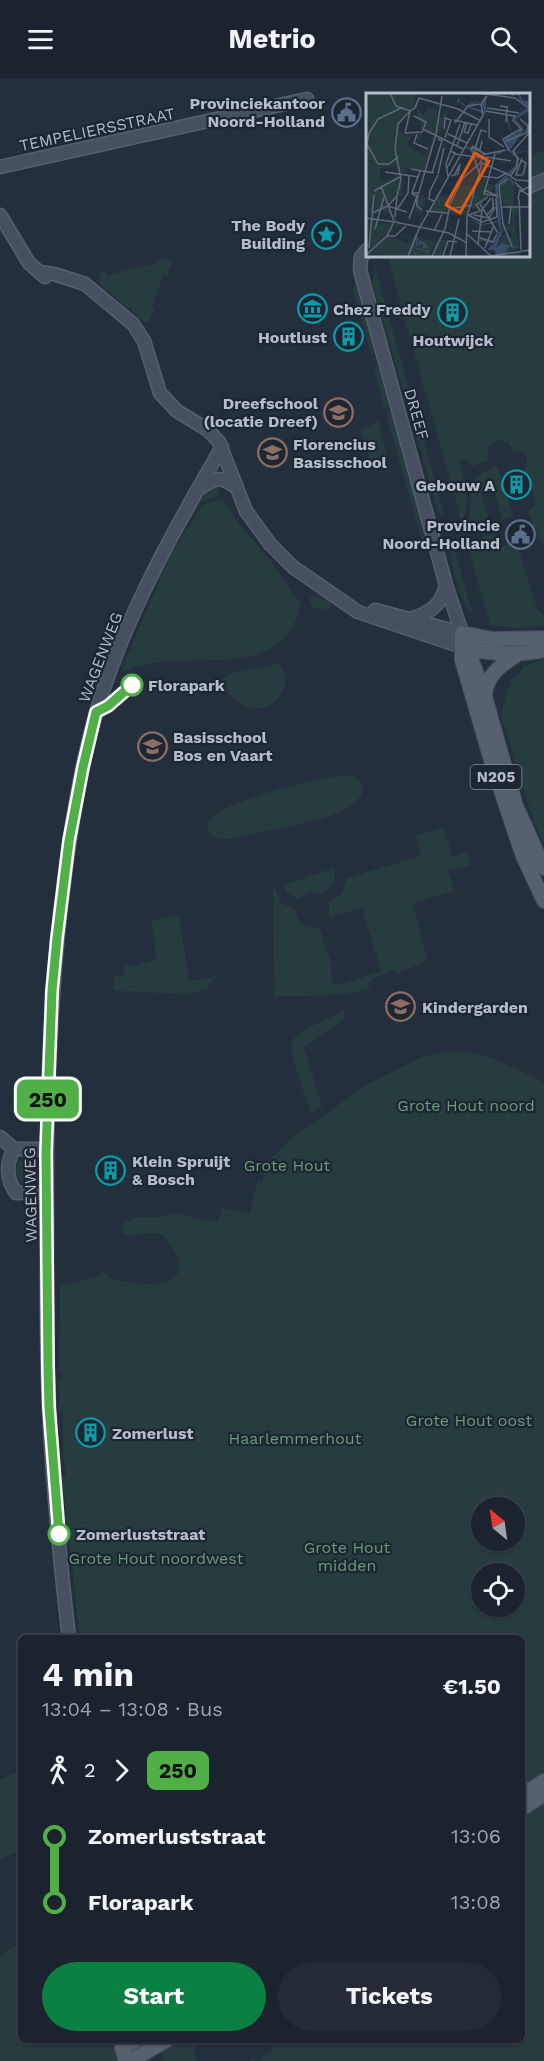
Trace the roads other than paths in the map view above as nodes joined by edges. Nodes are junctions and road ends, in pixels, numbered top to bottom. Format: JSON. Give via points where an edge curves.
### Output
{"nodes":[{"id":1,"x":307,"y":99,"type":"dead end"},
{"id":2,"x":0,"y":167,"type":"edge"},
{"id":3,"x":544,"y":180,"type":"edge"},
{"id":4,"x":529,"y":187,"type":"edge"},
{"id":5,"x":0,"y":215,"type":"edge"},
{"id":6,"x":366,"y":251,"type":"edge"},
{"id":7,"x":222,"y":447,"type":"junction"},
{"id":8,"x":236,"y":487,"type":"junction"},
{"id":9,"x":198,"y":490,"type":"junction"},
{"id":10,"x":446,"y":585,"type":"junction"},
{"id":11,"x":345,"y":602,"type":"junction"},
{"id":12,"x":409,"y":619,"type":"junction"},
{"id":13,"x":544,"y":638,"type":"edge"},
{"id":14,"x":464,"y":643,"type":"junction"},
{"id":15,"x":544,"y":650,"type":"edge"},
{"id":16,"x":518,"y":654,"type":"junction"},
{"id":17,"x":485,"y":697,"type":"junction"},
{"id":18,"x":544,"y":868,"type":"edge"},
{"id":19,"x":544,"y":902,"type":"edge"},
{"id":20,"x":0,"y":1137,"type":"edge"},
{"id":21,"x":14,"y":1149,"type":"junction"},
{"id":22,"x":46,"y":1152,"type":"junction"},
{"id":23,"x":47,"y":1192,"type":"junction"},
{"id":24,"x":69,"y":1635,"type":"edge"},
{"id":25,"x":544,"y":1781,"type":"edge"},
{"id":26,"x":525,"y":1794,"type":"edge"},
{"id":27,"x":544,"y":1794,"type":"edge"},
{"id":28,"x":525,"y":1807,"type":"edge"},
{"id":29,"x":156,"y":2043,"type":"edge"},
{"id":30,"x":131,"y":2050,"type":"edge"}],
"edges":[{"from":1,"to":2,"type":"street","name":"TEMPELIERSSTRAAT"},
{"from":3,"to":4,"type":"street"},
{"from":5,"to":7,"type":"street","via":[[39,272],[77,285],[120,312],[138,330],[156,391],[177,411],[208,430]]},
{"from":6,"to":10,"type":"street","name":"DREEF","via":[[360,270]]},
{"from":7,"to":8,"type":"street"},
{"from":7,"to":9,"type":"street","name":"WAGENWEG"},
{"from":8,"to":9,"type":"street","via":[[218,478]]},
{"from":8,"to":11,"type":"street","via":[[251,519],[278,553],[302,575]]},
{"from":9,"to":22,"type":"street","name":"WAGENWEG","via":[[165,546],[127,629],[96,712],[83,767],[57,938]]},
{"from":10,"to":12,"type":"street","via":[[435,608]]},
{"from":10,"to":14,"type":"street","name":"DREEF"},
{"from":11,"to":12,"type":"street"},
{"from":11,"to":14,"type":"street","via":[[358,612]]},
{"from":12,"to":14,"type":"street"},
{"from":13,"to":14,"type":"main road"},
{"from":14,"to":16,"type":"main road","via":[[490,653]]},
{"from":14,"to":17,"type":"main road","name":"DREEF","number":"N205"},
{"from":14,"to":19,"type":"main road","name":"DREEF","number":"N205","via":[[462,660],[506,810]]},
{"from":15,"to":16,"type":"main road"},
{"from":16,"to":17,"type":"main road","via":[[495,670]]},
{"from":17,"to":18,"type":"main road","name":"DREEF","number":"N205","via":[[516,806]]},
{"from":20,"to":21,"type":"street"},
{"from":21,"to":22,"type":"street"},
{"from":21,"to":23,"type":"street","name":"WAGENWEG","via":[[8,1167],[9,1183],[16,1192]]},
{"from":22,"to":23,"type":"street","name":"WAGENWEG"},
{"from":23,"to":24,"type":"street","name":"WAGENWEG","via":[[49,1407]]},
{"from":25,"to":26,"type":"main road"},
{"from":27,"to":28,"type":"main road"},
{"from":29,"to":30,"type":"main road"}]}
